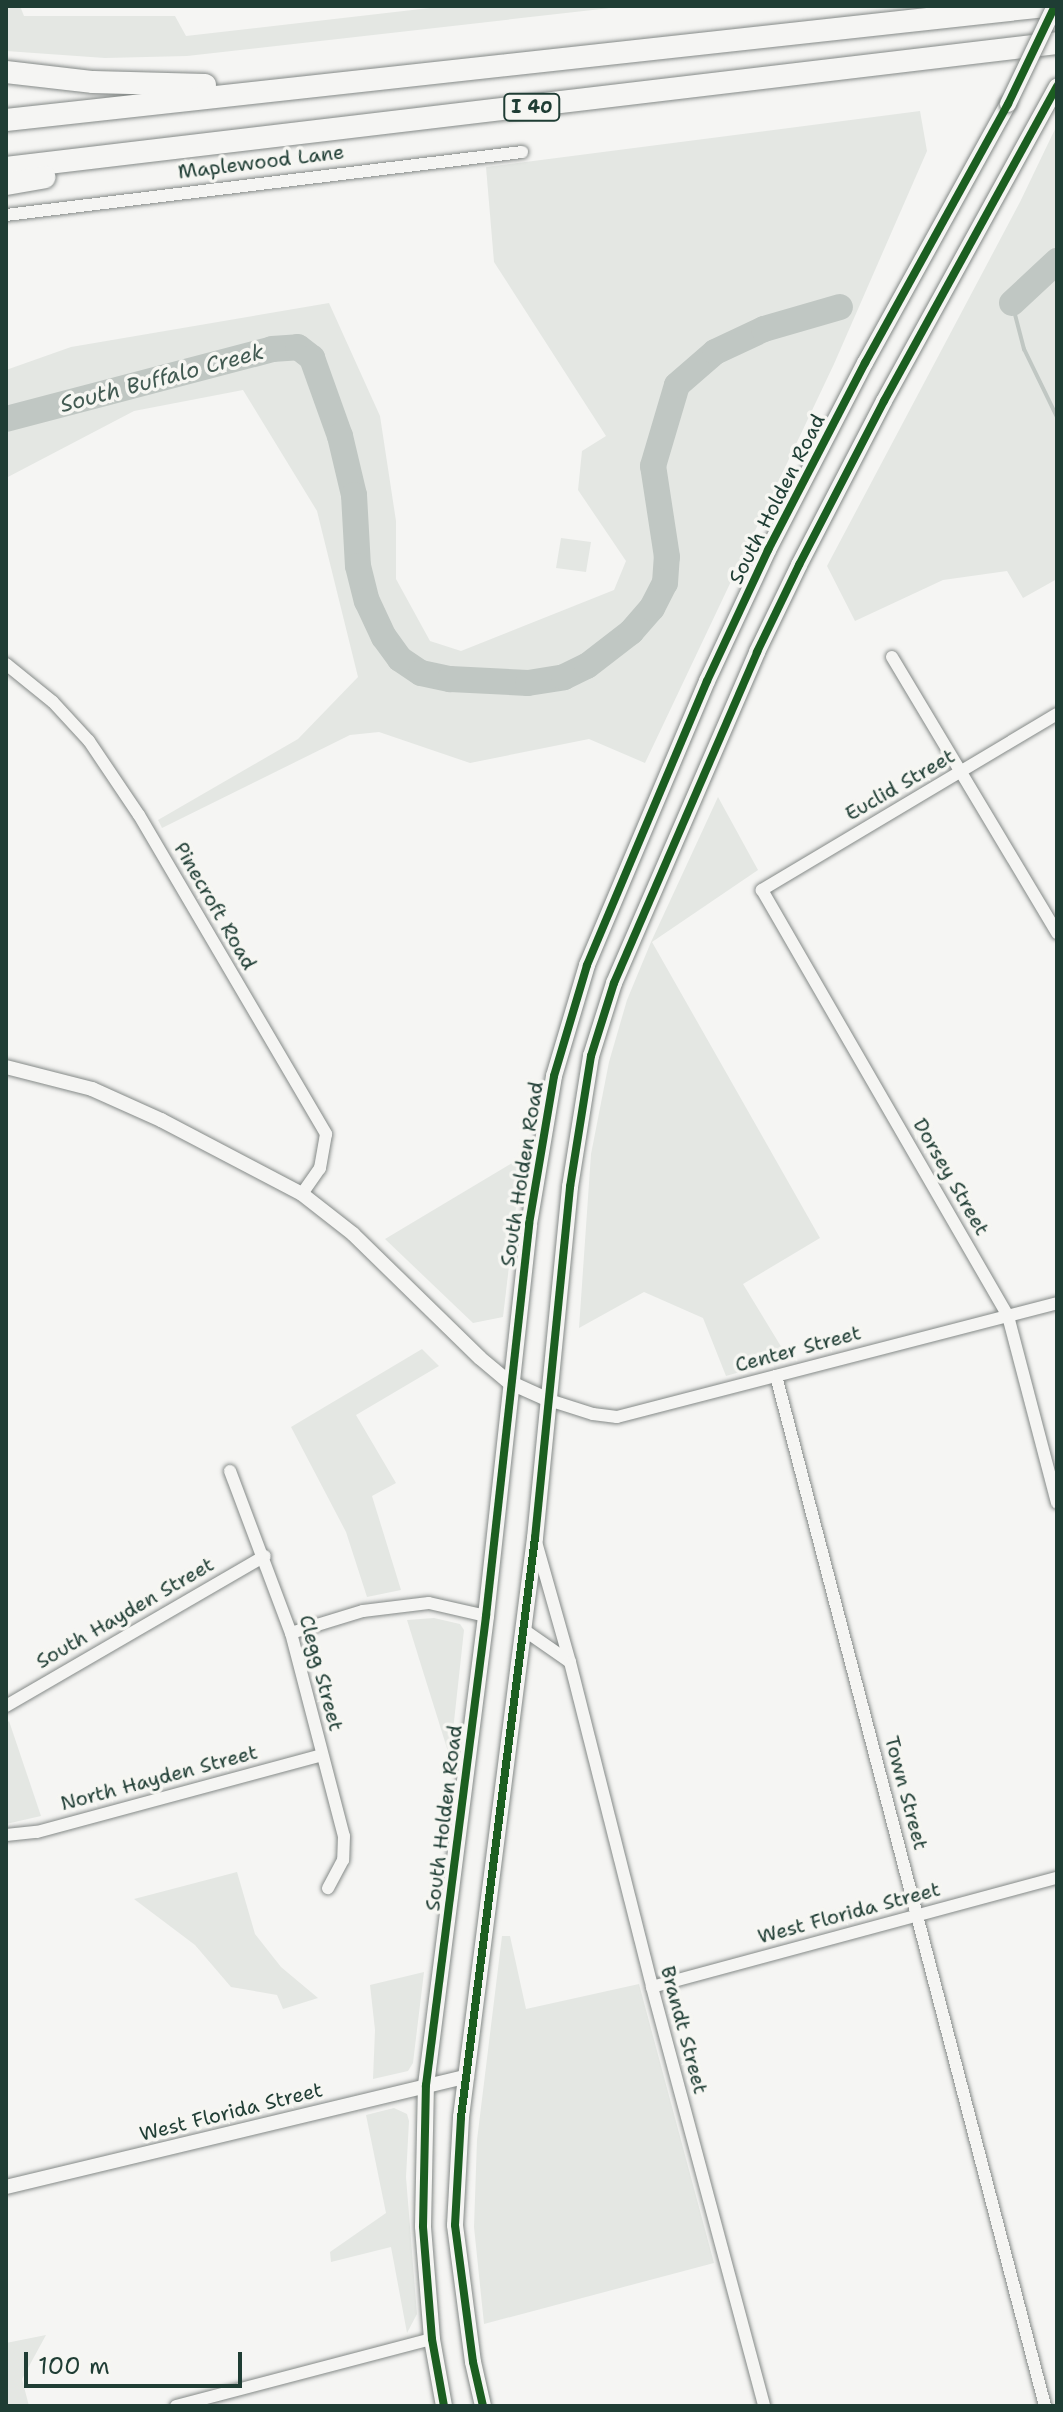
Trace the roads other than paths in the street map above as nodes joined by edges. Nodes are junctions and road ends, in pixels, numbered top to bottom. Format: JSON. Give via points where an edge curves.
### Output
{"nodes":[{"id":1,"x":1046,"y":6,"type":"edge"},
{"id":2,"x":1055,"y":6,"type":"edge"},
{"id":3,"x":1057,"y":43,"type":"edge"},
{"id":4,"x":6,"y":72,"type":"edge"},
{"id":5,"x":286,"y":87,"type":"junction"},
{"id":6,"x":1054,"y":93,"type":"edge"},
{"id":7,"x":6,"y":120,"type":"edge"},
{"id":8,"x":287,"y":133,"type":"junction"},
{"id":9,"x":522,"y":152,"type":"dead end"},
{"id":10,"x":6,"y":168,"type":"edge"},
{"id":11,"x":6,"y":184,"type":"edge"},
{"id":12,"x":6,"y":215,"type":"edge"},
{"id":13,"x":892,"y":657,"type":"dead end"},
{"id":14,"x":6,"y":664,"type":"edge"},
{"id":15,"x":1057,"y":714,"type":"edge"},
{"id":16,"x":962,"y":772,"type":"junction"},
{"id":17,"x":762,"y":890,"type":"joint"},
{"id":18,"x":1057,"y":933,"type":"edge"},
{"id":19,"x":6,"y":1067,"type":"edge"},
{"id":20,"x":302,"y":1194,"type":"junction"},
{"id":21,"x":1057,"y":1303,"type":"edge"},
{"id":22,"x":1008,"y":1316,"type":"junction"},
{"id":23,"x":776,"y":1376,"type":"junction"},
{"id":24,"x":509,"y":1382,"type":"junction"},
{"id":25,"x":549,"y":1400,"type":"junction"},
{"id":26,"x":230,"y":1471,"type":"dead end"},
{"id":27,"x":1057,"y":1503,"type":"edge"},
{"id":28,"x":535,"y":1538,"type":"junction"},
{"id":29,"x":265,"y":1556,"type":"junction"},
{"id":30,"x":486,"y":1616,"type":"junction"},
{"id":31,"x":524,"y":1630,"type":"junction"},
{"id":32,"x":291,"y":1633,"type":"junction"},
{"id":33,"x":570,"y":1662,"type":"junction"},
{"id":34,"x":6,"y":1706,"type":"edge"},
{"id":35,"x":322,"y":1755,"type":"junction"},
{"id":36,"x":6,"y":1835,"type":"edge"},
{"id":37,"x":1057,"y":1878,"type":"edge"},
{"id":38,"x":328,"y":1888,"type":"dead end"},
{"id":39,"x":918,"y":1915,"type":"junction"},
{"id":40,"x":652,"y":1987,"type":"junction"},
{"id":41,"x":467,"y":2076,"type":"junction"},
{"id":42,"x":426,"y":2085,"type":"junction"},
{"id":43,"x":6,"y":2187,"type":"edge"},
{"id":44,"x":432,"y":2339,"type":"junction"},
{"id":45,"x":176,"y":2406,"type":"edge"},
{"id":46,"x":444,"y":2406,"type":"edge"},
{"id":47,"x":483,"y":2406,"type":"edge"},
{"id":48,"x":764,"y":2406,"type":"edge"},
{"id":49,"x":1045,"y":2406,"type":"edge"}],
"edges":[{"from":1,"to":5,"type":"highway","number":"I 40"},
{"from":2,"to":24,"type":"main road","name":"South Holden Road","bridge":true,"via":[[1008,104],[768,550],[587,965],[551,1089]]},
{"from":3,"to":8,"type":"highway","number":"I 40"},
{"from":4,"to":5,"type":"highway","via":[[93,82]]},
{"from":5,"to":7,"type":"highway","number":"I 40"},
{"from":6,"to":25,"type":"main road","via":[[799,565],[614,983],[591,1056],[581,1112]]},
{"from":8,"to":10,"type":"highway","number":"I 40"},
{"from":8,"to":11,"type":"highway"},
{"from":9,"to":12,"type":"street","name":"Maplewood Lane"},
{"from":13,"to":16,"type":"street"},
{"from":14,"to":20,"type":"street","name":"Pinecroft Road","via":[[53,702],[89,741],[139,815],[326,1134],[320,1168]]},
{"from":15,"to":16,"type":"street","name":"Euclid Street"},
{"from":16,"to":17,"type":"street","name":"Euclid Street"},
{"from":16,"to":18,"type":"street"},
{"from":17,"to":22,"type":"street","name":"Dorsey Street"},
{"from":19,"to":20,"type":"street","via":[[92,1089]]},
{"from":20,"to":24,"type":"street","via":[[353,1234]]},
{"from":21,"to":22,"type":"street","name":"Center Street"},
{"from":22,"to":23,"type":"street","name":"Center Street"},
{"from":22,"to":27,"type":"street","name":"Dorsey Street"},
{"from":23,"to":25,"type":"street","name":"Center Street","via":[[617,1417]]},
{"from":23,"to":39,"type":"street","name":"Town Street"},
{"from":24,"to":25,"type":"street"},
{"from":24,"to":30,"type":"main road","name":"South Holden Road"},
{"from":25,"to":28,"type":"main road"},
{"from":26,"to":29,"type":"street","name":"Clegg Street"},
{"from":28,"to":31,"type":"main road"},
{"from":28,"to":33,"type":"street","name":"Brandt Street"},
{"from":29,"to":32,"type":"street","name":"Clegg Street"},
{"from":29,"to":34,"type":"street","name":"South Hayden Street"},
{"from":30,"to":32,"type":"street","via":[[429,1603],[363,1611]]},
{"from":30,"to":42,"type":"main road","name":"South Holden Road"},
{"from":31,"to":33,"type":"street"},
{"from":31,"to":41,"type":"main road"},
{"from":32,"to":35,"type":"street","name":"Clegg Street"},
{"from":33,"to":40,"type":"street","name":"Brandt Street"},
{"from":35,"to":36,"type":"street","name":"North Hayden Street","via":[[37,1832]]},
{"from":35,"to":38,"type":"street","name":"Clegg Street","via":[[344,1836],[343,1860]]},
{"from":37,"to":39,"type":"street","name":"West Florida Street"},
{"from":39,"to":40,"type":"street","name":"West Florida Street"},
{"from":39,"to":49,"type":"street","name":"Town Street"},
{"from":40,"to":48,"type":"street","name":"Brandt Street"},
{"from":41,"to":42,"type":"street","name":"West Florida Street"},
{"from":41,"to":47,"type":"main road","via":[[455,2225]]},
{"from":42,"to":43,"type":"street","name":"West Florida Street"},
{"from":42,"to":44,"type":"main road","name":"South Holden Road","via":[[423,2226]]},
{"from":44,"to":45,"type":"street"},
{"from":44,"to":46,"type":"main road","name":"South Holden Road"}]}
